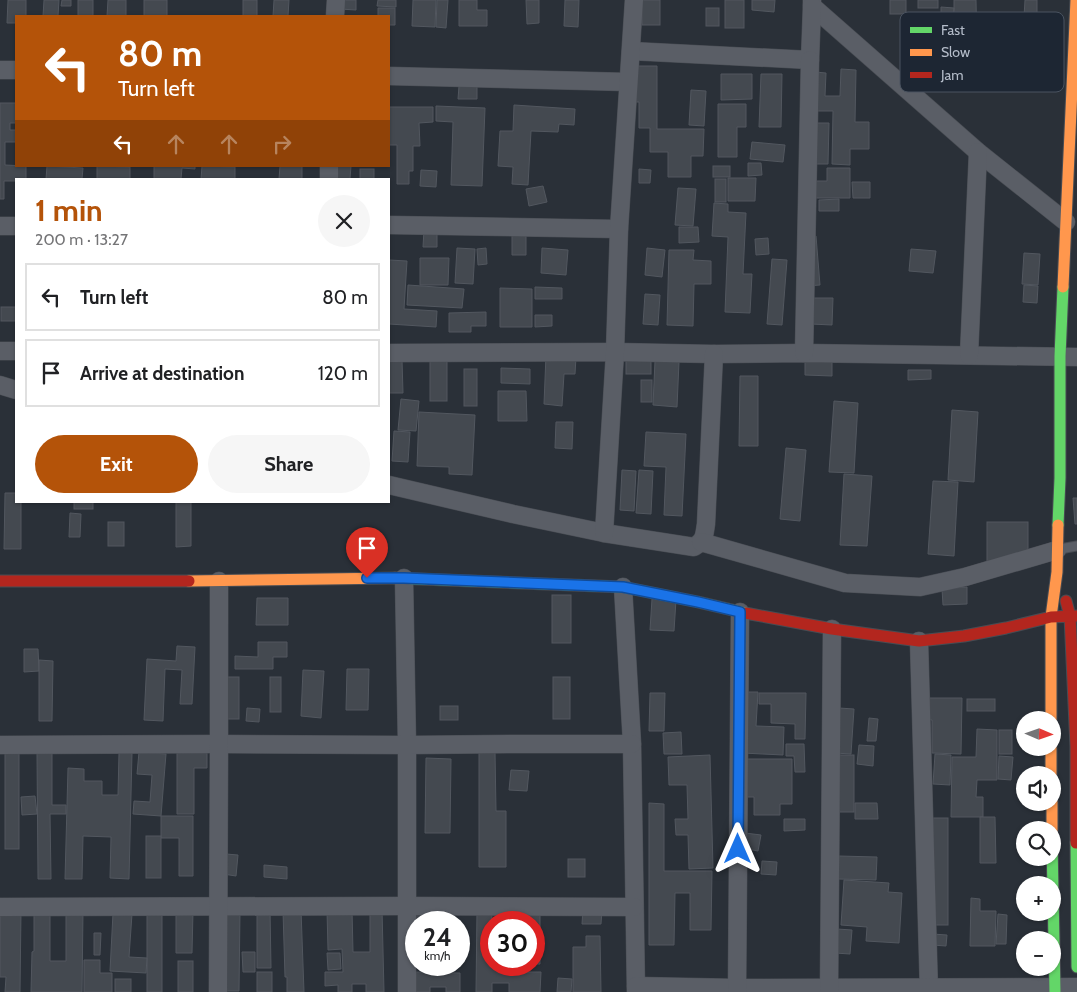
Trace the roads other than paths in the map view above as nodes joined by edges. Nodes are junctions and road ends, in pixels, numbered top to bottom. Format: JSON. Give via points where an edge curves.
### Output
{"nodes":[{"id":1,"x":336,"y":0,"type":"edge"},
{"id":2,"x":634,"y":0,"type":"edge"},
{"id":3,"x":1076,"y":0,"type":"edge"},
{"id":4,"x":812,"y":3,"type":"edge"},
{"id":5,"x":335,"y":15,"type":"edge"},
{"id":6,"x":631,"y":51,"type":"junction"},
{"id":7,"x":1075,"y":54,"type":"edge"},
{"id":8,"x":810,"y":60,"type":"junction"},
{"id":9,"x":0,"y":70,"type":"edge"},
{"id":10,"x":15,"y":70,"type":"edge"},
{"id":11,"x":390,"y":76,"type":"edge"},
{"id":12,"x":628,"y":82,"type":"junction"},
{"id":13,"x":900,"y":82,"type":"edge"},
{"id":14,"x":911,"y":92,"type":"edge"},
{"id":15,"x":978,"y":152,"type":"junction"},
{"id":16,"x":1066,"y":222,"type":"junction"},
{"id":17,"x":390,"y":225,"type":"edge"},
{"id":18,"x":0,"y":226,"type":"edge"},
{"id":19,"x":15,"y":226,"type":"edge"},
{"id":20,"x":619,"y":229,"type":"junction"},
{"id":21,"x":0,"y":351,"type":"edge"},
{"id":22,"x":15,"y":351,"type":"edge"},
{"id":23,"x":615,"y":352,"type":"junction"},
{"id":24,"x":390,"y":353,"type":"edge"},
{"id":25,"x":804,"y":353,"type":"junction"},
{"id":26,"x":714,"y":354,"type":"junction"},
{"id":27,"x":969,"y":355,"type":"junction"},
{"id":28,"x":1069,"y":356,"type":"edge"},
{"id":29,"x":0,"y":385,"type":"edge"},
{"id":30,"x":15,"y":390,"type":"edge"},
{"id":31,"x":390,"y":485,"type":"edge"},
{"id":32,"x":604,"y":533,"type":"junction"},
{"id":33,"x":701,"y":542,"type":"junction"},
{"id":34,"x":1077,"y":546,"type":"edge"},
{"id":35,"x":1057,"y":550,"type":"junction"},
{"id":36,"x":1057,"y":572,"type":"junction"},
{"id":37,"x":404,"y":578,"type":"junction"},
{"id":38,"x":0,"y":581,"type":"edge"},
{"id":39,"x":219,"y":581,"type":"junction"},
{"id":40,"x":623,"y":587,"type":"junction"},
{"id":41,"x":740,"y":612,"type":"junction"},
{"id":42,"x":1074,"y":616,"type":"edge"},
{"id":43,"x":1051,"y":617,"type":"junction"},
{"id":44,"x":832,"y":629,"type":"junction"},
{"id":45,"x":919,"y":641,"type":"junction"},
{"id":46,"x":1052,"y":683,"type":"junction"},
{"id":47,"x":1075,"y":684,"type":"edge"},
{"id":48,"x":1051,"y":711,"type":"edge"},
{"id":49,"x":219,"y":744,"type":"junction"},
{"id":50,"x":632,"y":744,"type":"junction"},
{"id":51,"x":0,"y":745,"type":"edge"},
{"id":52,"x":407,"y":745,"type":"junction"},
{"id":53,"x":1052,"y":866,"type":"edge"},
{"id":54,"x":0,"y":906,"type":"edge"},
{"id":55,"x":219,"y":906,"type":"junction"},
{"id":56,"x":407,"y":906,"type":"junction"},
{"id":57,"x":634,"y":907,"type":"junction"},
{"id":58,"x":1077,"y":967,"type":"edge"},
{"id":59,"x":1077,"y":987,"type":"edge"},
{"id":60,"x":636,"y":989,"type":"edge"},
{"id":61,"x":737,"y":990,"type":"edge"},
{"id":62,"x":829,"y":990,"type":"edge"},
{"id":63,"x":929,"y":990,"type":"edge"},
{"id":64,"x":1055,"y":990,"type":"edge"},
{"id":65,"x":218,"y":992,"type":"edge"},
{"id":66,"x":407,"y":992,"type":"edge"}],
"edges":[{"from":1,"to":5,"type":"street"},
{"from":2,"to":6,"type":"street"},
{"from":3,"to":7,"type":"main road"},
{"from":4,"to":8,"type":"street"},
{"from":4,"to":13,"type":"street"},
{"from":6,"to":8,"type":"street"},
{"from":6,"to":12,"type":"street"},
{"from":7,"to":16,"type":"main road"},
{"from":8,"to":25,"type":"street"},
{"from":9,"to":10,"type":"street"},
{"from":11,"to":12,"type":"street"},
{"from":12,"to":20,"type":"street"},
{"from":14,"to":15,"type":"street"},
{"from":15,"to":16,"type":"street"},
{"from":15,"to":27,"type":"street"},
{"from":16,"to":28,"type":"main road"},
{"from":17,"to":20,"type":"street"},
{"from":18,"to":19,"type":"street"},
{"from":20,"to":23,"type":"street"},
{"from":21,"to":22,"type":"street"},
{"from":23,"to":24,"type":"street"},
{"from":23,"to":26,"type":"street"},
{"from":23,"to":32,"type":"street"},
{"from":25,"to":26,"type":"street"},
{"from":25,"to":27,"type":"street"},
{"from":26,"to":33,"type":"street","via":[[706,524]]},
{"from":27,"to":28,"type":"street"},
{"from":28,"to":35,"type":"main road"},
{"from":29,"to":30,"type":"street"},
{"from":31,"to":32,"type":"street"},
{"from":32,"to":33,"type":"street","via":[[694,546]]},
{"from":33,"to":35,"type":"street","via":[[845,583],[920,587]]},
{"from":34,"to":35,"type":"lane"},
{"from":35,"to":36,"type":"main road"},
{"from":36,"to":42,"type":"main road"},
{"from":36,"to":43,"type":"main road"},
{"from":37,"to":39,"type":"main road"},
{"from":37,"to":40,"type":"main road"},
{"from":37,"to":52,"type":"street"},
{"from":38,"to":39,"type":"main road"},
{"from":39,"to":49,"type":"street"},
{"from":40,"to":41,"type":"main road"},
{"from":40,"to":50,"type":"street"},
{"from":41,"to":44,"type":"main road"},
{"from":41,"to":61,"type":"street"},
{"from":42,"to":43,"type":"main road"},
{"from":42,"to":47,"type":"main road"},
{"from":43,"to":45,"type":"main road","via":[[981,633]]},
{"from":43,"to":46,"type":"main road"},
{"from":44,"to":45,"type":"main road"},
{"from":44,"to":62,"type":"street"},
{"from":45,"to":63,"type":"street"},
{"from":46,"to":47,"type":"street"},
{"from":46,"to":48,"type":"main road"},
{"from":47,"to":58,"type":"main road"},
{"from":49,"to":51,"type":"street"},
{"from":49,"to":52,"type":"street"},
{"from":49,"to":55,"type":"street"},
{"from":50,"to":52,"type":"street"},
{"from":50,"to":57,"type":"street"},
{"from":52,"to":56,"type":"street"},
{"from":53,"to":64,"type":"main road"},
{"from":54,"to":55,"type":"street"},
{"from":55,"to":56,"type":"street"},
{"from":55,"to":65,"type":"street"},
{"from":56,"to":57,"type":"street"},
{"from":56,"to":66,"type":"street"},
{"from":57,"to":60,"type":"street"},
{"from":59,"to":64,"type":"street"},
{"from":60,"to":61,"type":"street"},
{"from":61,"to":62,"type":"street"},
{"from":62,"to":63,"type":"street"},
{"from":63,"to":64,"type":"street"}]}
